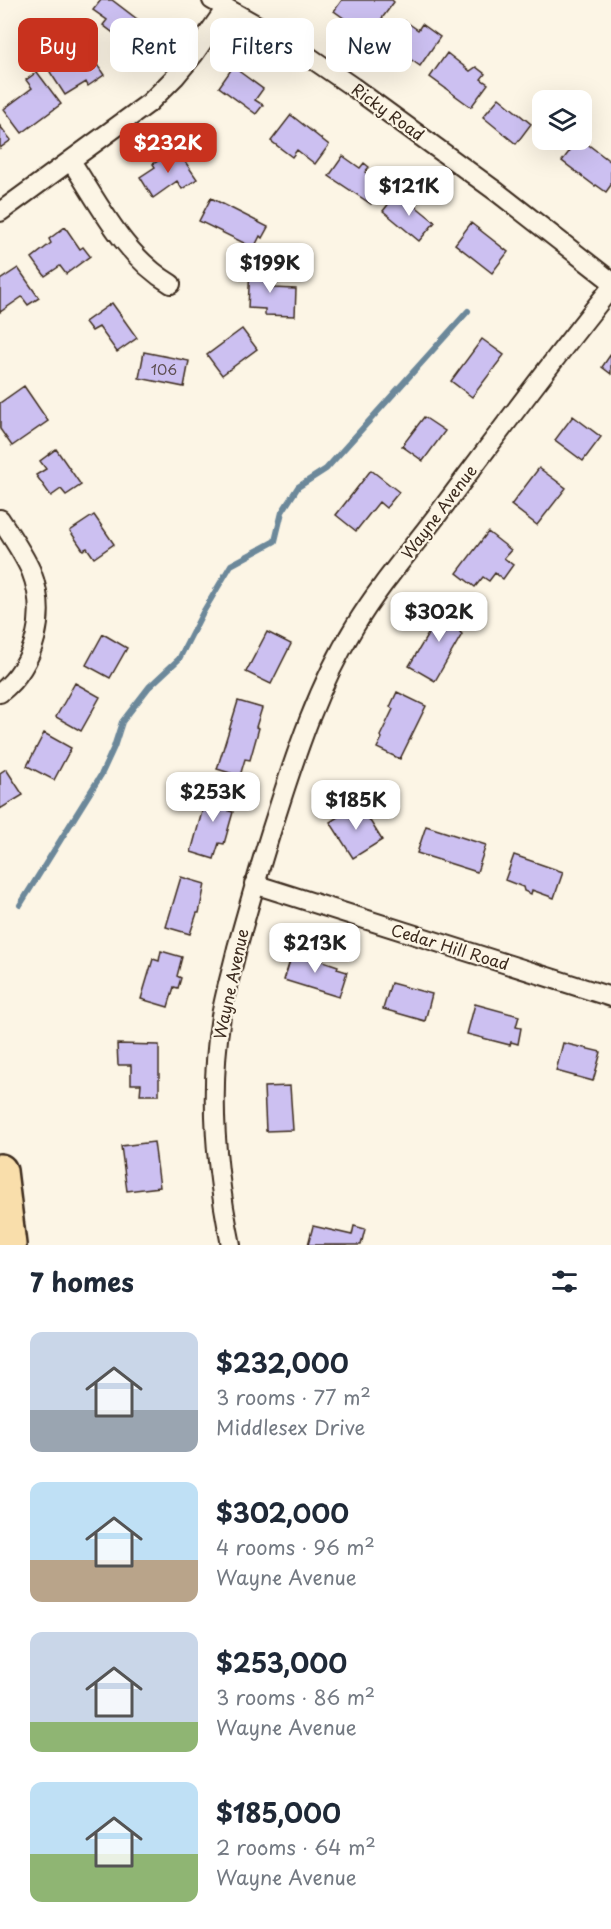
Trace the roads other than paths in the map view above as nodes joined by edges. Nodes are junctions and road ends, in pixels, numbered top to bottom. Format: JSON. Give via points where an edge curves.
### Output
{"nodes":[{"id":1,"x":219,"y":4,"type":"edge"},
{"id":2,"x":71,"y":161,"type":"junction"},
{"id":3,"x":0,"y":212,"type":"edge"},
{"id":4,"x":611,"y":281,"type":"edge"},
{"id":5,"x":171,"y":284,"type":"dead end"},
{"id":6,"x":611,"y":288,"type":"edge"},
{"id":7,"x":0,"y":519,"type":"edge"},
{"id":8,"x":0,"y":693,"type":"edge"},
{"id":9,"x":254,"y":884,"type":"junction"},
{"id":10,"x":611,"y":997,"type":"edge"},
{"id":11,"x":0,"y":1171,"type":"edge"},
{"id":12,"x":1,"y":1176,"type":"edge"},
{"id":13,"x":9,"y":1245,"type":"edge"},
{"id":14,"x":20,"y":1245,"type":"edge"},
{"id":15,"x":231,"y":1245,"type":"edge"}],
"edges":[{"from":1,"to":2,"type":"street","via":[[194,54],[175,77],[149,103]]},
{"from":1,"to":4,"type":"street","name":"Ricky Road","via":[[292,45],[353,87]]},
{"from":2,"to":3,"type":"street"},
{"from":2,"to":5,"type":"street","via":[[130,250]]},
{"from":6,"to":9,"type":"street","name":"Wayne Avenue","via":[[355,625],[316,702]]},
{"from":7,"to":8,"type":"street","via":[[31,571],[39,610],[31,653],[17,677]]},
{"from":9,"to":10,"type":"street","name":"Cedar Hill Road"},
{"from":9,"to":15,"type":"street","name":"Wayne Avenue","via":[[221,1014],[215,1066],[217,1170]]},
{"from":11,"to":12,"type":"highway"},
{"from":12,"to":13,"type":"highway"},
{"from":12,"to":14,"type":"highway"}]}
